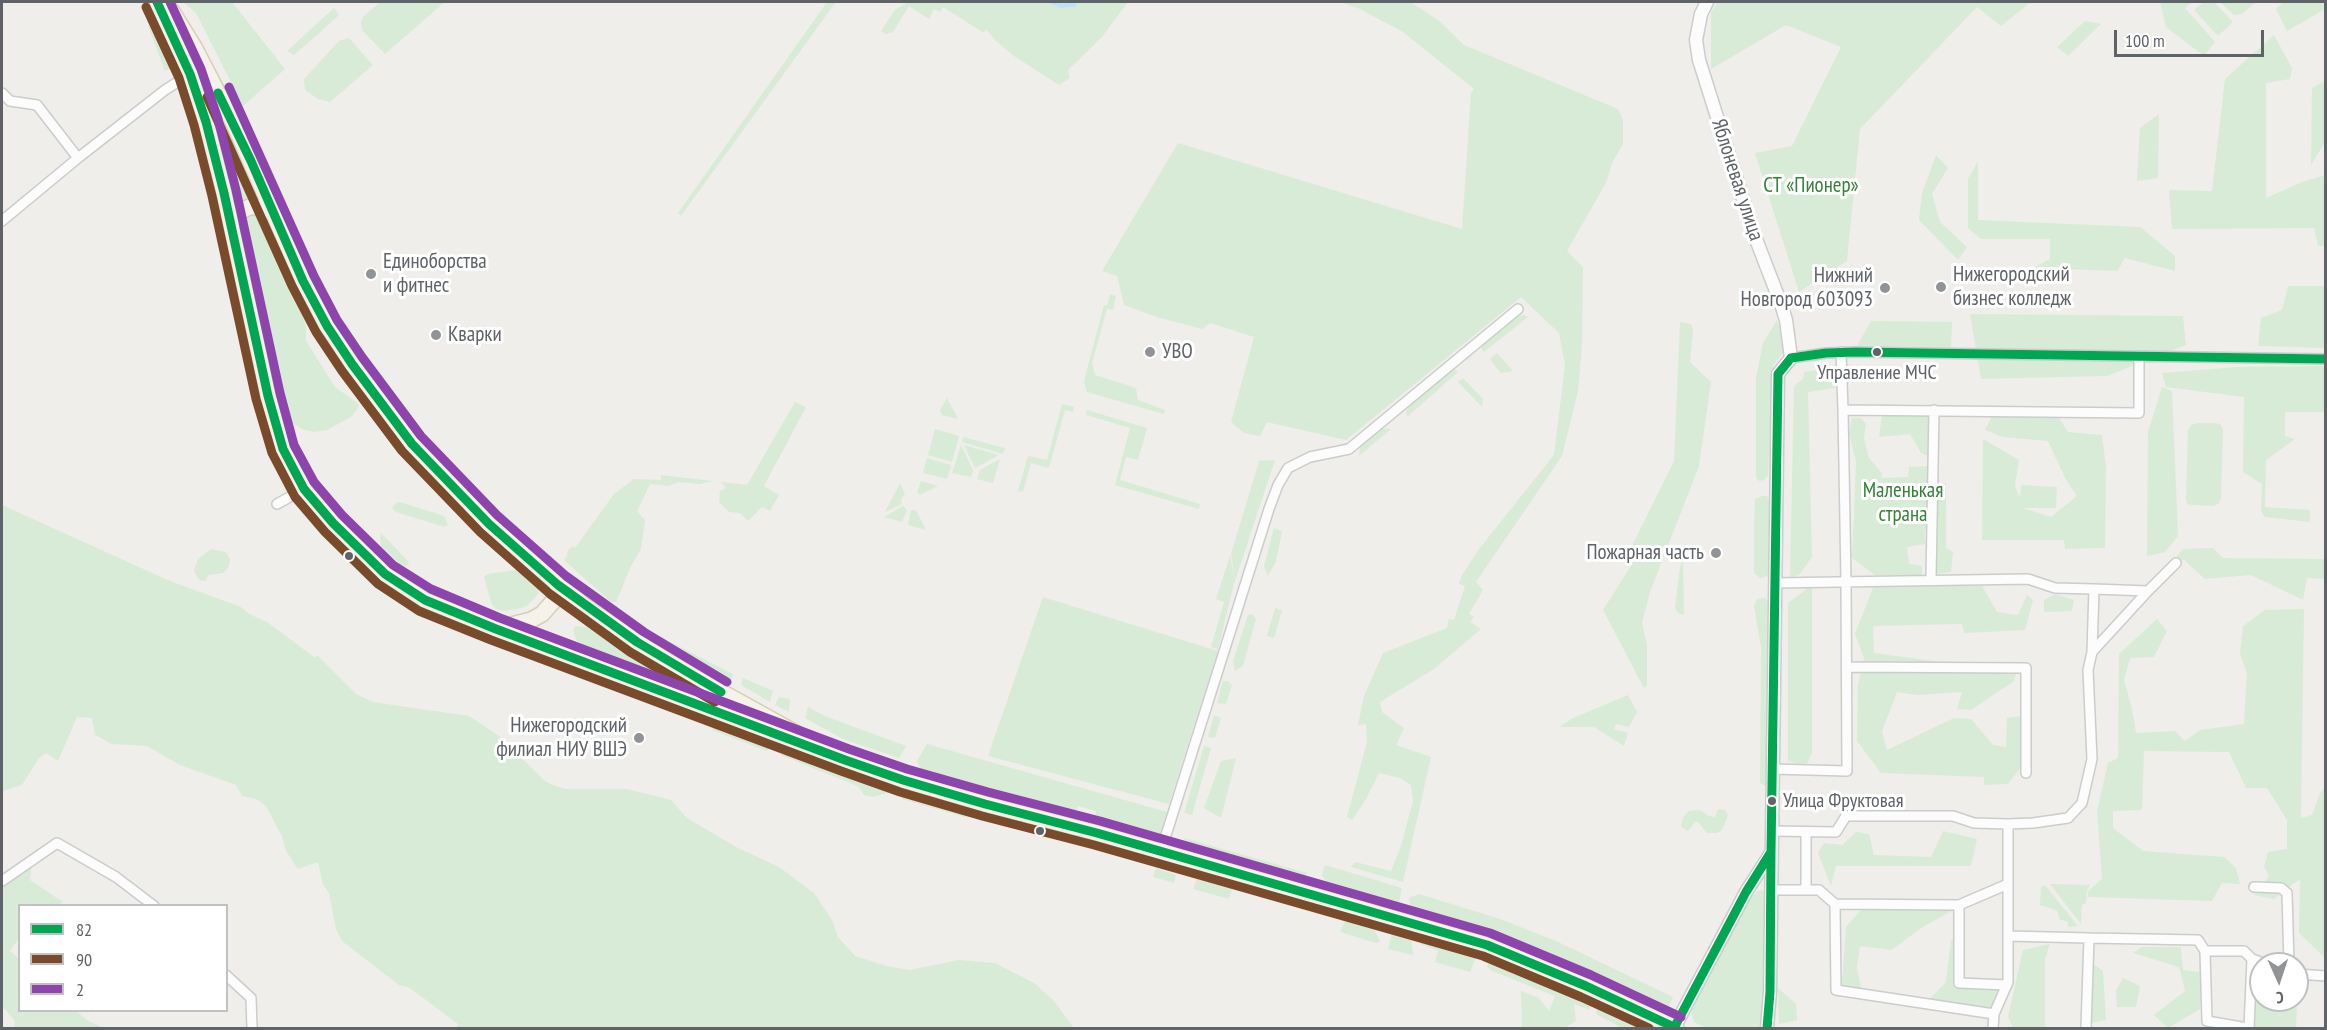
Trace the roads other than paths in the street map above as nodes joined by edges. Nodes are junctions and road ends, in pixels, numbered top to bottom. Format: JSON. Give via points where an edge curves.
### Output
{"nodes":[{"id":1,"x":157,"y":2,"type":"edge"},
{"id":2,"x":166,"y":2,"type":"edge"},
{"id":3,"x":1707,"y":2,"type":"edge"},
{"id":4,"x":190,"y":74,"type":"junction"},
{"id":5,"x":2,"y":93,"type":"edge"},
{"id":6,"x":78,"y":158,"type":"junction"},
{"id":7,"x":273,"y":212,"type":"junction"},
{"id":8,"x":2,"y":221,"type":"edge"},
{"id":9,"x":231,"y":226,"type":"junction"},
{"id":10,"x":1518,"y":309,"type":"dead end"},
{"id":11,"x":1841,"y":352,"type":"junction"},
{"id":12,"x":2139,"y":356,"type":"junction"},
{"id":13,"x":1791,"y":358,"type":"junction"},
{"id":14,"x":2325,"y":359,"type":"edge"},
{"id":15,"x":1843,"y":410,"type":"junction"},
{"id":16,"x":1934,"y":410,"type":"junction"},
{"id":17,"x":304,"y":489,"type":"junction"},
{"id":18,"x":277,"y":504,"type":"dead end"},
{"id":19,"x":2176,"y":563,"type":"dead end"},
{"id":20,"x":1931,"y":579,"type":"junction"},
{"id":21,"x":1846,"y":581,"type":"junction"},
{"id":22,"x":1775,"y":583,"type":"junction"},
{"id":23,"x":558,"y":585,"type":"junction"},
{"id":24,"x":2094,"y":589,"type":"junction"},
{"id":25,"x":2148,"y":591,"type":"junction"},
{"id":26,"x":496,"y":629,"type":"junction"},
{"id":27,"x":2092,"y":652,"type":"junction"},
{"id":28,"x":1847,"y":667,"type":"junction"},
{"id":29,"x":845,"y":760,"type":"junction"},
{"id":30,"x":1772,"y":769,"type":"junction"},
{"id":31,"x":2026,"y":772,"type":"dead end"},
{"id":32,"x":2008,"y":824,"type":"junction"},
{"id":33,"x":1772,"y":831,"type":"junction"},
{"id":34,"x":1806,"y":831,"type":"junction"},
{"id":35,"x":1161,"y":851,"type":"junction"},
{"id":36,"x":1772,"y":852,"type":"junction"},
{"id":37,"x":2,"y":881,"type":"edge"},
{"id":38,"x":2008,"y":884,"type":"junction"},
{"id":39,"x":1750,"y":885,"type":"junction"},
{"id":40,"x":2254,"y":887,"type":"dead end"},
{"id":41,"x":1771,"y":890,"type":"junction"},
{"id":42,"x":1806,"y":890,"type":"junction"},
{"id":43,"x":151,"y":904,"type":"edge"},
{"id":44,"x":1835,"y":904,"type":"junction"},
{"id":45,"x":1959,"y":905,"type":"junction"},
{"id":46,"x":2008,"y":936,"type":"junction"},
{"id":47,"x":2089,"y":938,"type":"junction"},
{"id":48,"x":2205,"y":951,"type":"junction"},
{"id":49,"x":2289,"y":952,"type":"edge"},
{"id":50,"x":2249,"y":956,"type":"edge"},
{"id":51,"x":2309,"y":975,"type":"edge"},
{"id":52,"x":2325,"y":976,"type":"edge"},
{"id":53,"x":228,"y":977,"type":"edge"},
{"id":54,"x":2007,"y":985,"type":"junction"},
{"id":55,"x":2249,"y":1012,"type":"edge"},
{"id":56,"x":1994,"y":1014,"type":"junction"},
{"id":57,"x":1675,"y":1028,"type":"edge"},
{"id":58,"x":252,"y":1029,"type":"edge"},
{"id":59,"x":1767,"y":1029,"type":"edge"},
{"id":60,"x":1993,"y":1029,"type":"edge"},
{"id":61,"x":2086,"y":1029,"type":"edge"},
{"id":62,"x":2248,"y":1029,"type":"edge"}],
"edges":[{"from":1,"to":4,"type":"main road"},
{"from":2,"to":7,"type":"main road","via":[[220,97]]},
{"from":3,"to":13,"type":"street","name":"Яблоневая улица","via":[[1696,40],[1698,60],[1786,320]]},
{"from":4,"to":6,"type":"street"},
{"from":4,"to":9,"type":"main road"},
{"from":5,"to":6,"type":"street","via":[[10,101],[37,105]]},
{"from":6,"to":8,"type":"street"},
{"from":7,"to":9,"type":"main road","via":[[252,206],[239,213]]},
{"from":7,"to":23,"type":"main road","via":[[327,326],[397,426],[464,499]]},
{"from":9,"to":17,"type":"main road","via":[[276,429]]},
{"from":10,"to":35,"type":"street","via":[[1349,449],[1310,457],[1288,468],[1269,509]]},
{"from":11,"to":12,"type":"street"},
{"from":11,"to":13,"type":"street"},
{"from":11,"to":15,"type":"street"},
{"from":12,"to":14,"type":"street"},
{"from":12,"to":16,"type":"street","via":[[2139,413]]},
{"from":13,"to":22,"type":"street","via":[[1778,374]]},
{"from":15,"to":16,"type":"street"},
{"from":15,"to":21,"type":"street"},
{"from":16,"to":20,"type":"street"},
{"from":17,"to":18,"type":"street"},
{"from":17,"to":26,"type":"main road","via":[[385,574],[425,600]]},
{"from":19,"to":25,"type":"street"},
{"from":20,"to":21,"type":"street"},
{"from":20,"to":24,"type":"street","via":[[2028,579],[2055,588]]},
{"from":21,"to":22,"type":"street"},
{"from":21,"to":28,"type":"street"},
{"from":22,"to":30,"type":"street"},
{"from":23,"to":26,"type":"main road","via":[[556,598],[542,614]]},
{"from":23,"to":29,"type":"main road","via":[[622,632],[691,675]]},
{"from":24,"to":25,"type":"street"},
{"from":24,"to":27,"type":"street"},
{"from":25,"to":27,"type":"street"},
{"from":26,"to":29,"type":"main road"},
{"from":27,"to":32,"type":"street","via":[[2088,670],[2092,759],[2082,803],[2068,818]]},
{"from":28,"to":30,"type":"street","via":[[1847,771]]},
{"from":28,"to":31,"type":"street","via":[[2026,668]]},
{"from":29,"to":35,"type":"main road","via":[[986,804]]},
{"from":30,"to":33,"type":"street"},
{"from":32,"to":34,"type":"street","via":[[1974,823],[1953,816],[1846,816],[1836,832]]},
{"from":32,"to":38,"type":"street"},
{"from":33,"to":34,"type":"street"},
{"from":33,"to":36,"type":"street"},
{"from":34,"to":42,"type":"street"},
{"from":35,"to":57,"type":"main road","via":[[1486,945]]},
{"from":36,"to":39,"type":"street"},
{"from":36,"to":41,"type":"street"},
{"from":37,"to":43,"type":"street","via":[[57,843],[116,876]]},
{"from":38,"to":45,"type":"street"},
{"from":38,"to":46,"type":"street"},
{"from":39,"to":41,"type":"street","via":[[1763,885]]},
{"from":39,"to":57,"type":"street"},
{"from":40,"to":49,"type":"street","via":[[2281,888],[2287,893]]},
{"from":41,"to":42,"type":"street"},
{"from":41,"to":59,"type":"street"},
{"from":42,"to":44,"type":"street","via":[[1819,890]]},
{"from":44,"to":45,"type":"street"},
{"from":44,"to":56,"type":"street","via":[[1836,990]]},
{"from":45,"to":54,"type":"street","via":[[1959,983]]},
{"from":46,"to":47,"type":"street"},
{"from":46,"to":54,"type":"street"},
{"from":47,"to":48,"type":"street","via":[[2198,940]]},
{"from":47,"to":61,"type":"street"},
{"from":48,"to":50,"type":"street","via":[[2244,951]]},
{"from":48,"to":62,"type":"street","via":[[2207,1021]]},
{"from":51,"to":52,"type":"street"},
{"from":53,"to":58,"type":"street","via":[[251,998]]},
{"from":54,"to":56,"type":"street"},
{"from":55,"to":62,"type":"street"},
{"from":56,"to":60,"type":"street"}]}
